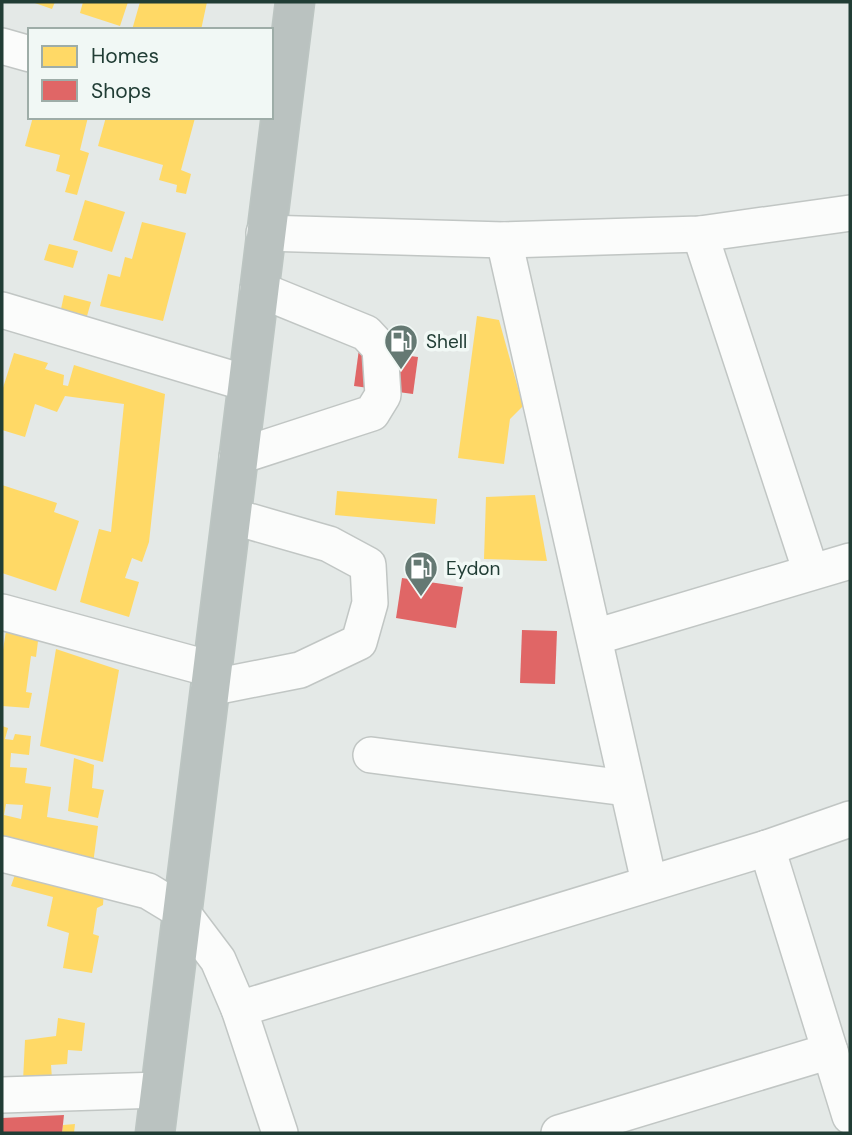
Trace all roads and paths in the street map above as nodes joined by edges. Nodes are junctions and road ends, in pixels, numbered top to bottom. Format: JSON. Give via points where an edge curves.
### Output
{"nodes":[{"id":1,"x":295,"y":2,"type":"edge"},
{"id":2,"x":2,"y":46,"type":"edge"},
{"id":3,"x":28,"y":53,"type":"edge"},
{"id":4,"x":273,"y":95,"type":"edge"},
{"id":5,"x":267,"y":120,"type":"edge"},
{"id":6,"x":850,"y":213,"type":"edge"},
{"id":7,"x":264,"y":233,"type":"junction"},
{"id":8,"x":700,"y":234,"type":"junction"},
{"id":9,"x":504,"y":240,"type":"junction"},
{"id":10,"x":258,"y":289,"type":"junction"},
{"id":11,"x":2,"y":310,"type":"edge"},
{"id":12,"x":246,"y":383,"type":"junction"},
{"id":13,"x":237,"y":457,"type":"junction"},
{"id":14,"x":230,"y":516,"type":"junction"},
{"id":15,"x":850,"y":561,"type":"edge"},
{"id":16,"x":811,"y":572,"type":"junction"},
{"id":17,"x":2,"y":612,"type":"edge"},
{"id":18,"x":594,"y":638,"type":"junction"},
{"id":19,"x":210,"y":678,"type":"junction"},
{"id":20,"x":371,"y":755,"type":"dead end"},
{"id":21,"x":626,"y":789,"type":"junction"},
{"id":22,"x":850,"y":819,"type":"edge"},
{"id":23,"x":767,"y":848,"type":"junction"},
{"id":24,"x":2,"y":854,"type":"edge"},
{"id":25,"x":649,"y":882,"type":"junction"},
{"id":26,"x":181,"y":911,"type":"junction"},
{"id":27,"x":239,"y":1009,"type":"junction"},
{"id":28,"x":830,"y":1051,"type":"junction"},
{"id":29,"x":160,"y":1090,"type":"junction"},
{"id":30,"x":2,"y":1095,"type":"edge"},
{"id":31,"x":850,"y":1116,"type":"edge"},
{"id":32,"x":155,"y":1133,"type":"edge"},
{"id":33,"x":280,"y":1133,"type":"edge"},
{"id":34,"x":559,"y":1133,"type":"edge"}],
"edges":[{"from":1,"to":4,"type":"highway"},
{"from":2,"to":3,"type":"street"},
{"from":5,"to":7,"type":"highway"},
{"from":6,"to":8,"type":"street"},
{"from":7,"to":9,"type":"street"},
{"from":7,"to":10,"type":"highway"},
{"from":8,"to":9,"type":"street"},
{"from":8,"to":16,"type":"street"},
{"from":9,"to":18,"type":"street"},
{"from":10,"to":12,"type":"highway"},
{"from":10,"to":13,"type":"street","via":[[366,333],[380,348],[383,395],[372,413]]},
{"from":11,"to":12,"type":"street"},
{"from":12,"to":13,"type":"highway"},
{"from":13,"to":14,"type":"highway"},
{"from":14,"to":19,"type":"highway"},
{"from":14,"to":19,"type":"street","via":[[328,544],[368,565],[370,603],[359,642],[300,670]]},
{"from":15,"to":16,"type":"street"},
{"from":16,"to":18,"type":"street"},
{"from":17,"to":19,"type":"street"},
{"from":18,"to":21,"type":"street"},
{"from":19,"to":26,"type":"highway"},
{"from":20,"to":21,"type":"street"},
{"from":21,"to":25,"type":"street"},
{"from":22,"to":23,"type":"street"},
{"from":23,"to":25,"type":"street"},
{"from":23,"to":28,"type":"street"},
{"from":24,"to":26,"type":"street","via":[[148,891]]},
{"from":25,"to":27,"type":"street"},
{"from":26,"to":27,"type":"street","via":[[218,960]]},
{"from":26,"to":29,"type":"highway"},
{"from":27,"to":33,"type":"street"},
{"from":28,"to":31,"type":"street"},
{"from":28,"to":34,"type":"street"},
{"from":29,"to":30,"type":"street"},
{"from":29,"to":32,"type":"highway"}]}
